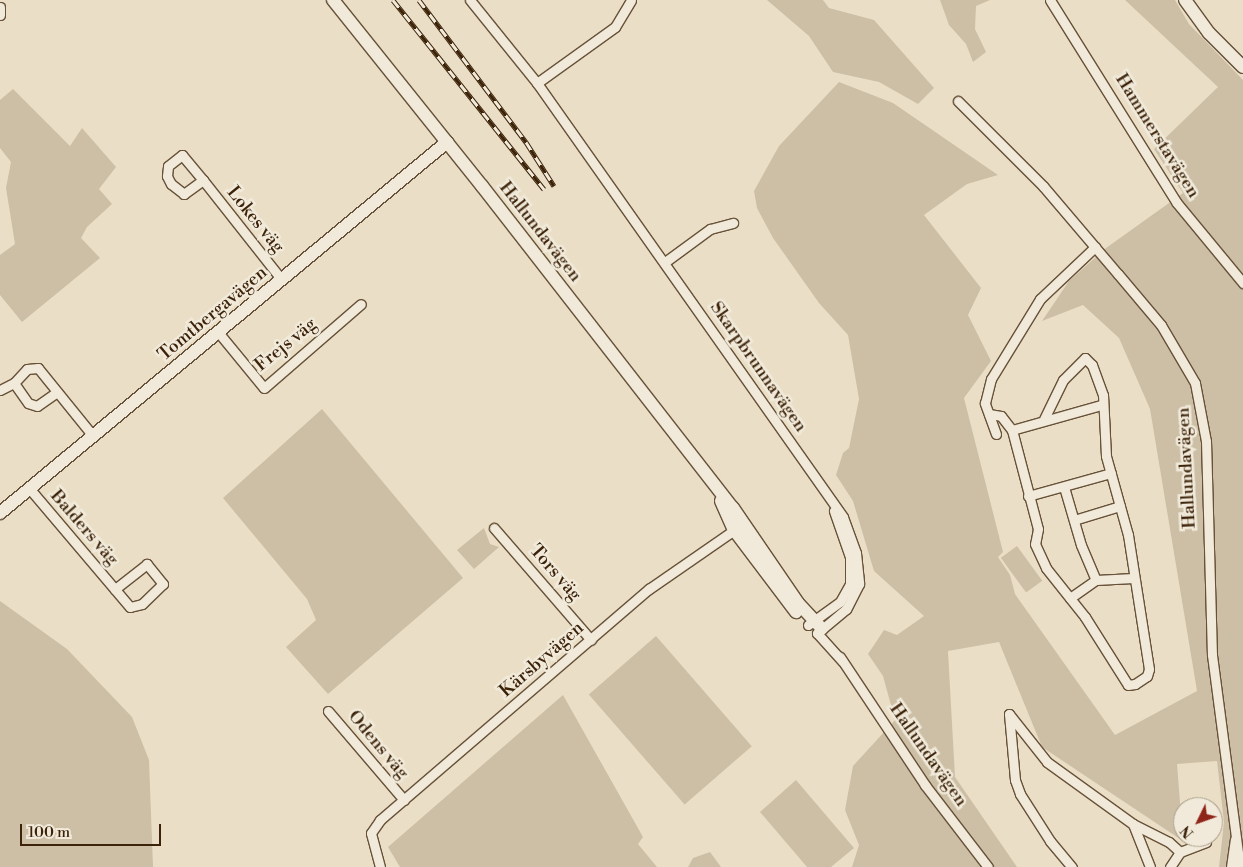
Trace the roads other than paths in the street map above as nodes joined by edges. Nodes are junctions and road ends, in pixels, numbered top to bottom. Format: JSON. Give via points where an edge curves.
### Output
{"nodes":[{"id":1,"x":333,"y":0,"type":"edge"},
{"id":2,"x":470,"y":0,"type":"edge"},
{"id":3,"x":631,"y":0,"type":"edge"},
{"id":4,"x":1050,"y":0,"type":"edge"},
{"id":5,"x":1185,"y":0,"type":"edge"},
{"id":6,"x":0,"y":7,"type":"edge"},
{"id":7,"x":0,"y":15,"type":"edge"},
{"id":8,"x":1243,"y":67,"type":"edge"},
{"id":9,"x":537,"y":83,"type":"junction"},
{"id":10,"x":958,"y":101,"type":"dead end"},
{"id":11,"x":448,"y":142,"type":"junction"},
{"id":12,"x":202,"y":180,"type":"dead end"},
{"id":13,"x":733,"y":223,"type":"dead end"},
{"id":14,"x":1095,"y":247,"type":"junction"},
{"id":15,"x":665,"y":262,"type":"junction"},
{"id":16,"x":282,"y":279,"type":"junction"},
{"id":17,"x":1243,"y":283,"type":"edge"},
{"id":18,"x":361,"y":304,"type":"dead end"},
{"id":19,"x":218,"y":332,"type":"junction"},
{"id":20,"x":14,"y":383,"type":"junction"},
{"id":21,"x":0,"y":390,"type":"edge"},
{"id":22,"x":57,"y":392,"type":"junction"},
{"id":23,"x":1101,"y":405,"type":"junction"},
{"id":24,"x":989,"y":414,"type":"junction"},
{"id":25,"x":1044,"y":419,"type":"junction"},
{"id":26,"x":1012,"y":430,"type":"junction"},
{"id":27,"x":996,"y":434,"type":"dead end"},
{"id":28,"x":93,"y":436,"type":"junction"},
{"id":29,"x":1111,"y":473,"type":"junction"},
{"id":30,"x":1064,"y":487,"type":"junction"},
{"id":31,"x":28,"y":488,"type":"junction"},
{"id":32,"x":1028,"y":496,"type":"junction"},
{"id":33,"x":1120,"y":506,"type":"junction"},
{"id":34,"x":0,"y":513,"type":"edge"},
{"id":35,"x":1074,"y":520,"type":"junction"},
{"id":36,"x":739,"y":527,"type":"junction"},
{"id":37,"x":494,"y":528,"type":"dead end"},
{"id":38,"x":1133,"y":578,"type":"junction"},
{"id":39,"x":1096,"y":580,"type":"junction"},
{"id":40,"x":115,"y":589,"type":"junction"},
{"id":41,"x":1070,"y":598,"type":"junction"},
{"id":42,"x":815,"y":627,"type":"junction"},
{"id":43,"x":591,"y":640,"type":"junction"},
{"id":44,"x":328,"y":711,"type":"dead end"},
{"id":45,"x":404,"y":800,"type":"junction"},
{"id":46,"x":1133,"y":824,"type":"junction"},
{"id":47,"x":1236,"y":831,"type":"junction"},
{"id":48,"x":1193,"y":847,"type":"edge"},
{"id":49,"x":1180,"y":852,"type":"junction"},
{"id":50,"x":380,"y":867,"type":"edge"},
{"id":51,"x":988,"y":867,"type":"edge"},
{"id":52,"x":1072,"y":867,"type":"edge"},
{"id":53,"x":1150,"y":867,"type":"edge"},
{"id":54,"x":1170,"y":867,"type":"edge"},
{"id":55,"x":1231,"y":867,"type":"edge"},
{"id":56,"x":1240,"y":867,"type":"edge"}],
"edges":[{"from":1,"to":11,"type":"main road","name":"Hallundavägen"},
{"from":2,"to":9,"type":"street","name":"Skarpbrunnavägen"},
{"from":3,"to":9,"type":"street","via":[[615,27]]},
{"from":4,"to":17,"type":"street","name":"Hammerstavägen","via":[[1172,195]]},
{"from":5,"to":8,"type":"main road","via":[[1209,33]]},
{"from":6,"to":7,"type":"street"},
{"from":9,"to":15,"type":"street","name":"Skarpbrunnavägen"},
{"from":10,"to":14,"type":"street","name":"Hallundavägen","via":[[1043,186]]},
{"from":11,"to":16,"type":"main road","name":"Tomtbergavägen"},
{"from":11,"to":36,"type":"main road","name":"Hallundavägen","via":[[716,488]]},
{"from":12,"to":16,"type":"street","name":"Lokes väg"},
{"from":13,"to":15,"type":"street","via":[[710,230]]},
{"from":14,"to":24,"type":"street","via":[[1040,299],[992,379],[985,403]]},
{"from":14,"to":47,"type":"street","name":"Hallundavägen","via":[[1161,325],[1187,363],[1201,399],[1206,441],[1212,655]]},
{"from":15,"to":42,"type":"street","name":"Skarpbrunnavägen","via":[[848,529],[859,574],[852,602]]},
{"from":16,"to":19,"type":"main road","name":"Tomtbergavägen"},
{"from":18,"to":19,"type":"street","name":"Frejs väg","via":[[264,388]]},
{"from":19,"to":28,"type":"main road","name":"Tomtbergavägen"},
{"from":20,"to":21,"type":"street"},
{"from":20,"to":22,"type":"street","via":[[28,403],[37,406]]},
{"from":20,"to":22,"type":"street","via":[[27,369],[36,367]]},
{"from":22,"to":28,"type":"street"},
{"from":23,"to":25,"type":"street","via":[[1061,418]]},
{"from":23,"to":25,"type":"street","via":[[1103,395],[1096,374],[1085,358],[1063,380]]},
{"from":23,"to":29,"type":"street"},
{"from":24,"to":26,"type":"street","via":[[1001,416]]},
{"from":24,"to":27,"type":"street"},
{"from":25,"to":26,"type":"street"},
{"from":26,"to":32,"type":"street"},
{"from":28,"to":31,"type":"main road","name":"Tomtbergavägen"},
{"from":29,"to":30,"type":"street"},
{"from":29,"to":33,"type":"street"},
{"from":30,"to":32,"type":"street"},
{"from":30,"to":35,"type":"street"},
{"from":31,"to":34,"type":"main road","name":"Tomtbergavägen"},
{"from":31,"to":40,"type":"street","name":"Balders väg"},
{"from":32,"to":41,"type":"street","via":[[1038,529],[1035,544],[1054,580]]},
{"from":33,"to":35,"type":"street"},
{"from":33,"to":38,"type":"street"},
{"from":35,"to":39,"type":"street"},
{"from":36,"to":42,"type":"main road","name":"Hallundavägen","via":[[768,580]]},
{"from":36,"to":43,"type":"street","name":"Kärsbyvägen","via":[[649,589]]},
{"from":37,"to":43,"type":"street","name":"Tors väg"},
{"from":38,"to":39,"type":"street"},
{"from":38,"to":41,"type":"street","via":[[1149,669],[1147,676],[1135,684],[1128,685]]},
{"from":39,"to":41,"type":"street"},
{"from":40,"to":40,"type":"street","name":"Balders väg","via":[[147,564],[163,584],[136,608],[124,602]]},
{"from":42,"to":51,"type":"street","name":"Hallundavägen","via":[[842,661],[925,785]]},
{"from":43,"to":45,"type":"street","name":"Kärsbyvägen"},
{"from":44,"to":45,"type":"street","name":"Odens väg"},
{"from":45,"to":50,"type":"street","name":"Kärsbyvägen","via":[[371,833]]},
{"from":46,"to":49,"type":"street","via":[[1169,842]]},
{"from":46,"to":52,"type":"street","via":[[1043,758],[1009,714],[1015,780],[1020,794],[1050,841]]},
{"from":46,"to":53,"type":"street"},
{"from":47,"to":55,"type":"street","name":"Hallundavägen"},
{"from":47,"to":56,"type":"street","name":"Hallundavägen"},
{"from":48,"to":49,"type":"street"},
{"from":49,"to":54,"type":"street"}]}
